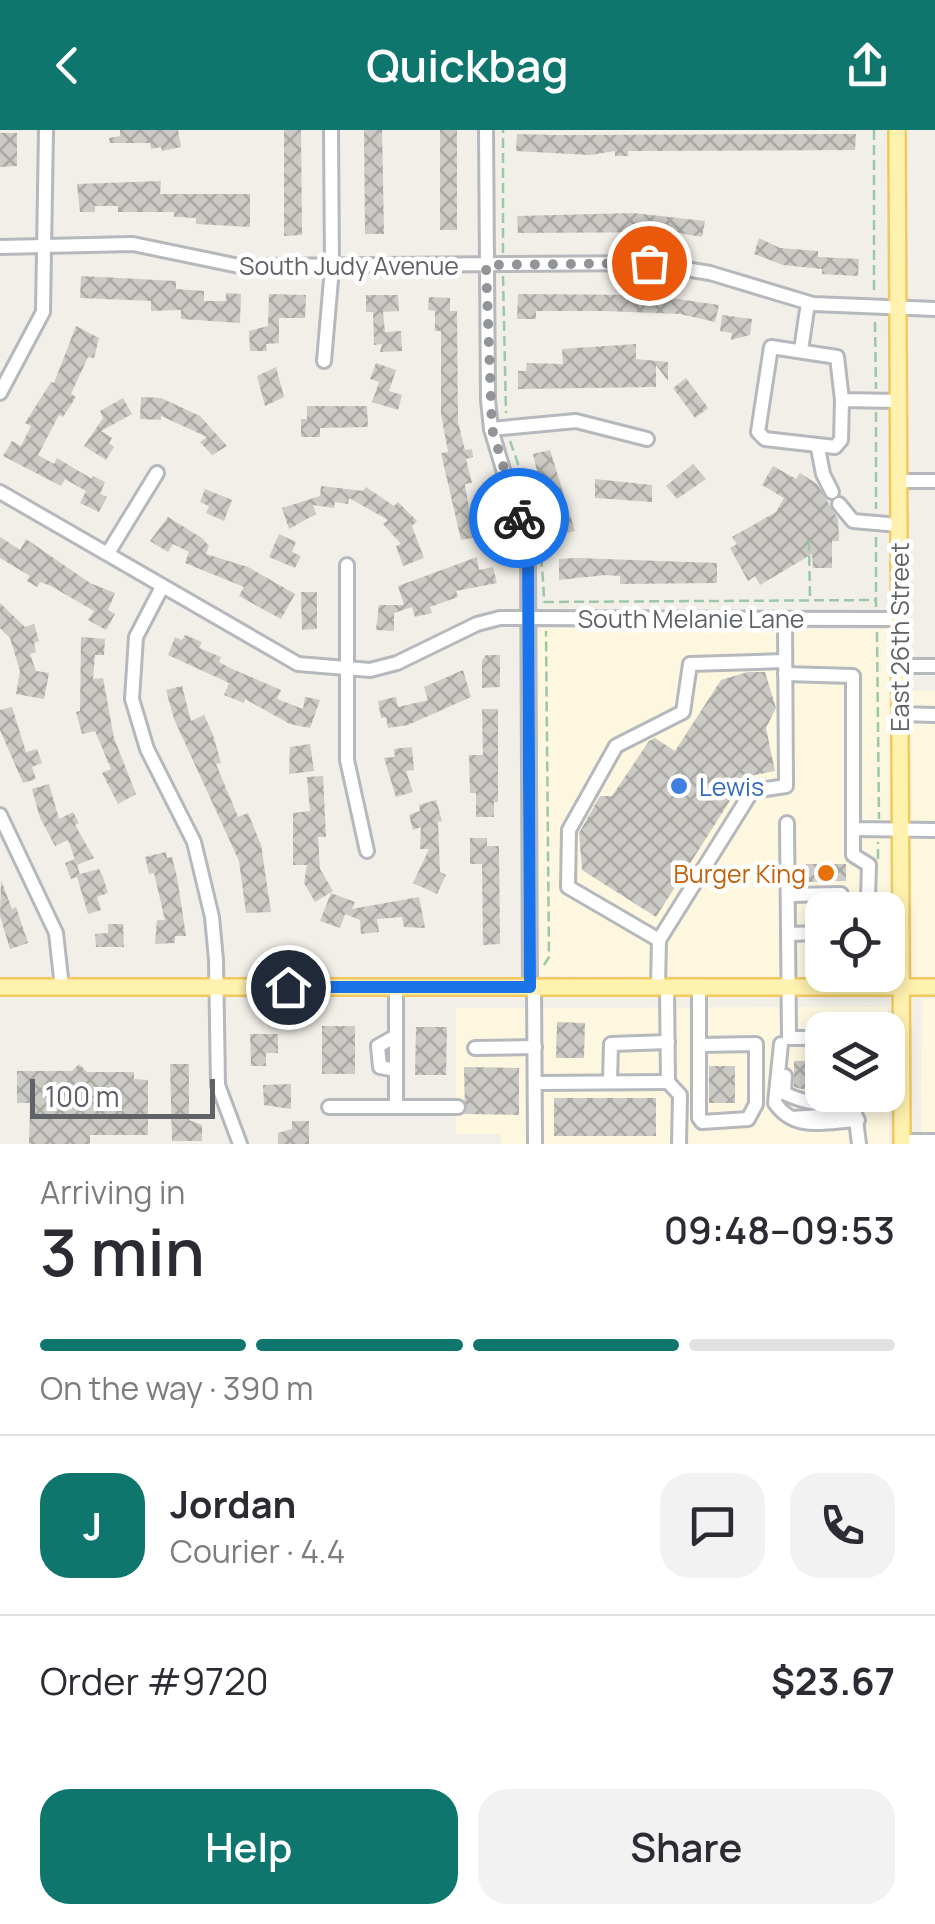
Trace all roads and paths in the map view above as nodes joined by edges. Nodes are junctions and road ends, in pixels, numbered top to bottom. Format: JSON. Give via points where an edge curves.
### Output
{"nodes":[{"id":1,"x":46,"y":130,"type":"edge"},
{"id":2,"x":331,"y":130,"type":"edge"},
{"id":3,"x":486,"y":130,"type":"edge"},
{"id":4,"x":874,"y":130,"type":"edge"},
{"id":5,"x":897,"y":130,"type":"edge"},
{"id":6,"x":46,"y":247,"type":"junction"},
{"id":7,"x":0,"y":248,"type":"edge"},
{"id":8,"x":486,"y":265,"type":"junction"},
{"id":9,"x":332,"y":268,"type":"junction"},
{"id":10,"x":808,"y":303,"type":"junction"},
{"id":11,"x":875,"y":308,"type":"junction"},
{"id":12,"x":935,"y":309,"type":"edge"},
{"id":13,"x":898,"y":310,"type":"junction"},
{"id":14,"x":801,"y":350,"type":"junction"},
{"id":15,"x":324,"y":361,"type":"dead end"},
{"id":16,"x":0,"y":393,"type":"edge"},
{"id":17,"x":842,"y":400,"type":"junction"},
{"id":18,"x":876,"y":401,"type":"junction"},
{"id":19,"x":898,"y":402,"type":"junction"},
{"id":20,"x":492,"y":429,"type":"junction"},
{"id":21,"x":647,"y":439,"type":"dead end"},
{"id":22,"x":818,"y":448,"type":"junction"},
{"id":23,"x":157,"y":474,"type":"dead end"},
{"id":24,"x":898,"y":481,"type":"junction"},
{"id":25,"x":935,"y":481,"type":"edge"},
{"id":26,"x":0,"y":492,"type":"edge"},
{"id":27,"x":876,"y":524,"type":"junction"},
{"id":28,"x":899,"y":525,"type":"junction"},
{"id":29,"x":809,"y":541,"type":"dead end"},
{"id":30,"x":108,"y":553,"type":"junction"},
{"id":31,"x":347,"y":565,"type":"dead end"},
{"id":32,"x":162,"y":587,"type":"junction"},
{"id":33,"x":876,"y":600,"type":"junction"},
{"id":34,"x":544,"y":602,"type":"dead end"},
{"id":35,"x":810,"y":602,"type":"junction"},
{"id":36,"x":529,"y":617,"type":"junction"},
{"id":37,"x":786,"y":618,"type":"junction"},
{"id":38,"x":876,"y":619,"type":"junction"},
{"id":39,"x":899,"y":619,"type":"junction"},
{"id":40,"x":899,"y":666,"type":"junction"},
{"id":41,"x":935,"y":666,"type":"edge"},
{"id":42,"x":786,"y":668,"type":"junction"},
{"id":43,"x":345,"y":670,"type":"junction"},
{"id":44,"x":900,"y":714,"type":"junction"},
{"id":45,"x":935,"y":715,"type":"edge"},
{"id":46,"x":0,"y":815,"type":"edge"},
{"id":47,"x":787,"y":823,"type":"dead end"},
{"id":48,"x":852,"y":830,"type":"junction"},
{"id":49,"x":878,"y":830,"type":"junction"},
{"id":50,"x":900,"y":830,"type":"junction"},
{"id":51,"x":935,"y":830,"type":"edge"},
{"id":52,"x":367,"y":850,"type":"dead end"},
{"id":53,"x":878,"y":864,"type":"dead end"},
{"id":54,"x":868,"y":892,"type":"edge"},
{"id":55,"x":900,"y":892,"type":"edge"},
{"id":56,"x":788,"y":895,"type":"junction"},
{"id":57,"x":805,"y":895,"type":"edge"},
{"id":58,"x":788,"y":934,"type":"junction"},
{"id":59,"x":805,"y":934,"type":"edge"},
{"id":60,"x":659,"y":940,"type":"junction"},
{"id":61,"x":62,"y":987,"type":"junction"},
{"id":62,"x":216,"y":987,"type":"junction"},
{"id":63,"x":396,"y":987,"type":"junction"},
{"id":64,"x":532,"y":987,"type":"junction"},
{"id":65,"x":662,"y":987,"type":"junction"},
{"id":66,"x":699,"y":987,"type":"junction"},
{"id":67,"x":789,"y":987,"type":"junction"},
{"id":68,"x":805,"y":987,"type":"edge"},
{"id":69,"x":935,"y":987,"type":"edge"},
{"id":70,"x":0,"y":988,"type":"edge"},
{"id":71,"x":905,"y":988,"type":"edge"},
{"id":72,"x":901,"y":992,"type":"edge"},
{"id":73,"x":805,"y":1040,"type":"edge"},
{"id":74,"x":668,"y":1042,"type":"junction"},
{"id":75,"x":785,"y":1042,"type":"junction"},
{"id":76,"x":699,"y":1044,"type":"junction"},
{"id":77,"x":756,"y":1044,"type":"junction"},
{"id":78,"x":534,"y":1047,"type":"junction"},
{"id":79,"x":475,"y":1048,"type":"dead end"},
{"id":80,"x":610,"y":1082,"type":"junction"},
{"id":81,"x":668,"y":1082,"type":"junction"},
{"id":82,"x":534,"y":1083,"type":"junction"},
{"id":83,"x":805,"y":1099,"type":"edge"},
{"id":84,"x":329,"y":1106,"type":"dead end"},
{"id":85,"x":396,"y":1107,"type":"junction"},
{"id":86,"x":458,"y":1107,"type":"dead end"},
{"id":87,"x":853,"y":1112,"type":"edge"},
{"id":88,"x":854,"y":1120,"type":"junction"},
{"id":89,"x":935,"y":1141,"type":"edge"},
{"id":90,"x":902,"y":1143,"type":"edge"},
{"id":91,"x":240,"y":1144,"type":"edge"},
{"id":92,"x":535,"y":1144,"type":"edge"},
{"id":93,"x":679,"y":1144,"type":"edge"},
{"id":94,"x":859,"y":1144,"type":"edge"}],
"edges":[{"from":1,"to":6,"type":"street"},
{"from":2,"to":9,"type":"street"},
{"from":3,"to":8,"type":"street"},
{"from":4,"to":11,"type":"path"},
{"from":5,"to":13,"type":"main road","name":"East 26th Street"},
{"from":6,"to":7,"type":"street","name":"South Judy Avenue"},
{"from":6,"to":9,"type":"street","name":"South Judy Avenue","via":[[134,244],[239,266]]},
{"from":6,"to":16,"type":"street","via":[[43,312]]},
{"from":8,"to":9,"type":"street","name":"South Judy Avenue"},
{"from":8,"to":10,"type":"street","name":"South Judy Avenue","via":[[649,263],[710,273]]},
{"from":8,"to":20,"type":"street"},
{"from":9,"to":15,"type":"street"},
{"from":10,"to":11,"type":"street","name":"South Judy Avenue"},
{"from":10,"to":14,"type":"street"},
{"from":11,"to":13,"type":"street","name":"South Judy Avenue"},
{"from":11,"to":18,"type":"path"},
{"from":12,"to":13,"type":"street","name":"South Judy Avenue"},
{"from":13,"to":19,"type":"main road","name":"East 26th Street"},
{"from":14,"to":17,"type":"street","via":[[837,357]]},
{"from":14,"to":22,"type":"street","via":[[771,347],[758,432],[765,440]]},
{"from":17,"to":18,"type":"street"},
{"from":17,"to":22,"type":"street","via":[[839,444]]},
{"from":18,"to":19,"type":"street"},
{"from":18,"to":27,"type":"path"},
{"from":19,"to":24,"type":"main road","name":"East 26th Street"},
{"from":20,"to":21,"type":"street","via":[[576,421]]},
{"from":20,"to":36,"type":"street","via":[[528,552]]},
{"from":22,"to":27,"type":"street","via":[[822,474],[836,498],[854,521]]},
{"from":23,"to":30,"type":"street"},
{"from":24,"to":25,"type":"street"},
{"from":24,"to":28,"type":"main road","name":"East 26th Street"},
{"from":26,"to":30,"type":"street","name":"South Melanie Lane"},
{"from":27,"to":28,"type":"street"},
{"from":27,"to":33,"type":"path"},
{"from":28,"to":39,"type":"main road","name":"East 26th Street"},
{"from":29,"to":35,"type":"path"},
{"from":30,"to":32,"type":"street","name":"South Melanie Lane"},
{"from":31,"to":43,"type":"street"},
{"from":32,"to":43,"type":"street","name":"South Melanie Lane","via":[[269,652]]},
{"from":32,"to":62,"type":"street","via":[[136,637],[132,699],[148,749],[194,842],[212,916]]},
{"from":33,"to":35,"type":"path"},
{"from":33,"to":38,"type":"path"},
{"from":34,"to":35,"type":"path"},
{"from":36,"to":37,"type":"street","name":"South Melanie Lane"},
{"from":36,"to":43,"type":"street","name":"South Melanie Lane","via":[[477,624],[398,663]]},
{"from":36,"to":64,"type":"street"},
{"from":37,"to":38,"type":"street","name":"South Melanie Lane"},
{"from":37,"to":42,"type":"street"},
{"from":38,"to":39,"type":"street","name":"South Melanie Lane"},
{"from":38,"to":49,"type":"path"},
{"from":39,"to":40,"type":"main road","name":"East 26th Street"},
{"from":40,"to":41,"type":"street"},
{"from":40,"to":44,"type":"main road","name":"East 26th Street"},
{"from":42,"to":48,"type":"street","via":[[852,676]]},
{"from":42,"to":60,"type":"street","via":[[786,786],[752,790]]},
{"from":42,"to":60,"type":"street","via":[[690,664],[683,712],[616,746],[571,824],[568,887]]},
{"from":43,"to":52,"type":"street","via":[[348,760]]},
{"from":44,"to":45,"type":"street"},
{"from":44,"to":50,"type":"main road","name":"East 26th Street"},
{"from":46,"to":61,"type":"street","via":[[56,933]]},
{"from":47,"to":56,"type":"street"},
{"from":48,"to":49,"type":"street"},
{"from":48,"to":54,"type":"street","via":[[852,855],[869,865]]},
{"from":49,"to":50,"type":"street"},
{"from":49,"to":53,"type":"path"},
{"from":50,"to":51,"type":"street"},
{"from":50,"to":55,"type":"main road","name":"East 26th Street"},
{"from":56,"to":57,"type":"street"},
{"from":56,"to":58,"type":"street"},
{"from":58,"to":59,"type":"street"},
{"from":58,"to":67,"type":"street"},
{"from":60,"to":65,"type":"street"},
{"from":61,"to":62,"type":"main road"},
{"from":61,"to":70,"type":"main road"},
{"from":62,"to":63,"type":"main road"},
{"from":62,"to":91,"type":"street","via":[[218,1086]]},
{"from":63,"to":64,"type":"main road"},
{"from":63,"to":85,"type":"street"},
{"from":64,"to":65,"type":"main road"},
{"from":64,"to":78,"type":"street"},
{"from":65,"to":66,"type":"main road"},
{"from":65,"to":74,"type":"street"},
{"from":66,"to":67,"type":"main road"},
{"from":66,"to":76,"type":"street"},
{"from":67,"to":68,"type":"main road"},
{"from":67,"to":75,"type":"street"},
{"from":69,"to":71,"type":"main road"},
{"from":72,"to":90,"type":"main road","name":"East 26th Street"},
{"from":73,"to":75,"type":"street"},
{"from":74,"to":80,"type":"street","via":[[610,1044]]},
{"from":74,"to":81,"type":"street"},
{"from":75,"to":77,"type":"street"},
{"from":75,"to":83,"type":"street","via":[[784,1093]]},
{"from":75,"to":88,"type":"street","via":[[775,1103],[798,1124]]},
{"from":76,"to":77,"type":"street"},
{"from":76,"to":77,"type":"street","via":[[702,1122],[751,1116]]},
{"from":78,"to":79,"type":"street"},
{"from":78,"to":82,"type":"street"},
{"from":80,"to":81,"type":"street"},
{"from":80,"to":82,"type":"street"},
{"from":81,"to":93,"type":"street","via":[[680,1095]]},
{"from":82,"to":92,"type":"street"},
{"from":84,"to":85,"type":"street"},
{"from":85,"to":86,"type":"street"},
{"from":87,"to":88,"type":"street"},
{"from":88,"to":94,"type":"street"},
{"from":89,"to":90,"type":"street"}]}
